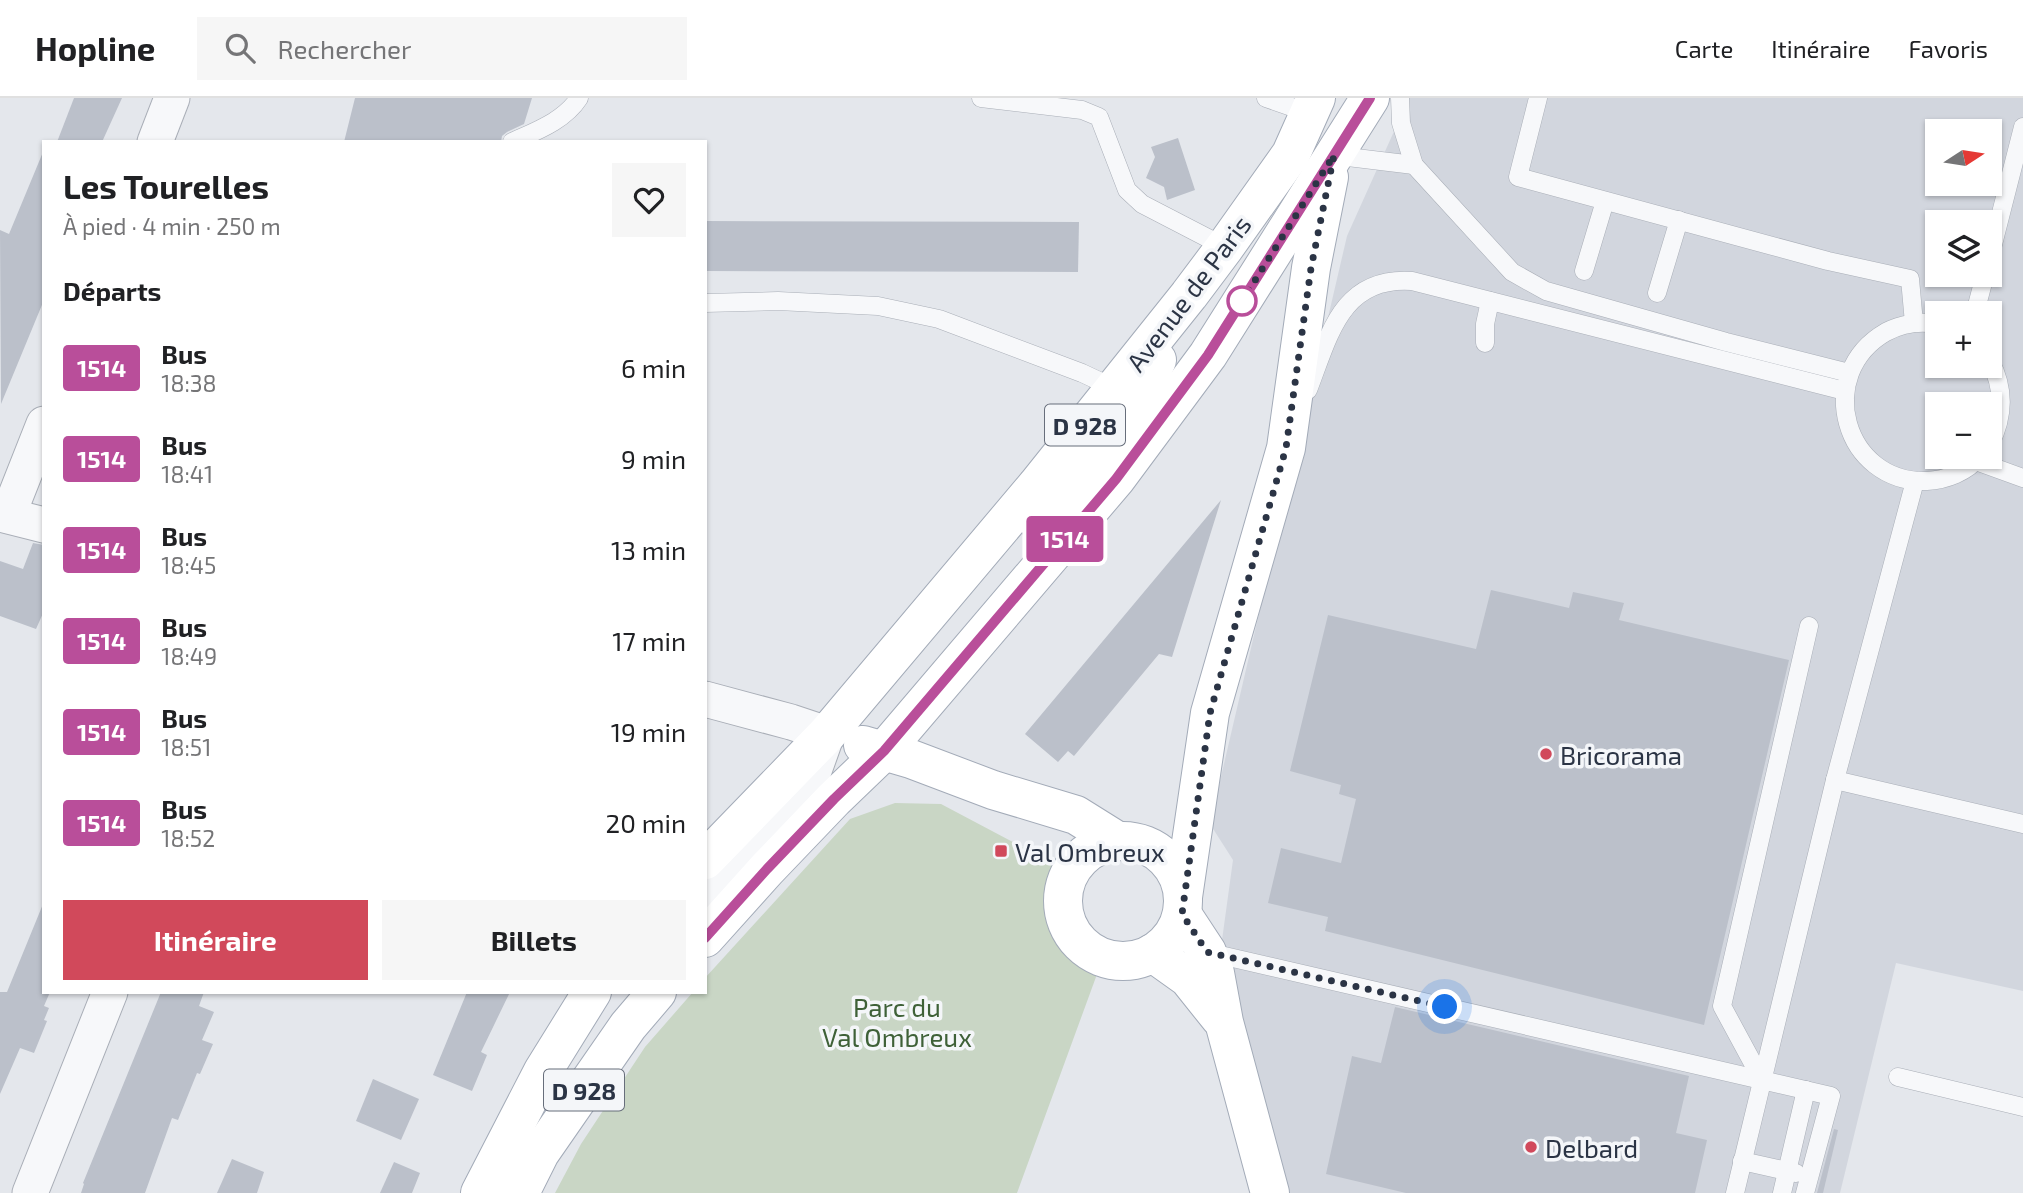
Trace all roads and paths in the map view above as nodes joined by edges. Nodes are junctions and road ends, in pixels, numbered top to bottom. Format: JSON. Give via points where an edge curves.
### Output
{"nodes":[{"id":1,"x":172,"y":98,"type":"edge"},
{"id":2,"x":579,"y":98,"type":"edge"},
{"id":3,"x":981,"y":98,"type":"edge"},
{"id":4,"x":1266,"y":98,"type":"edge"},
{"id":5,"x":1370,"y":98,"type":"edge"},
{"id":6,"x":1400,"y":98,"type":"edge"},
{"id":7,"x":1538,"y":98,"type":"edge"},
{"id":8,"x":1312,"y":106,"type":"edge"},
{"id":9,"x":2023,"y":127,"type":"edge"},
{"id":10,"x":156,"y":140,"type":"edge"},
{"id":11,"x":516,"y":140,"type":"edge"},
{"id":12,"x":1291,"y":154,"type":"junction"},
{"id":13,"x":1334,"y":155,"type":"junction"},
{"id":14,"x":1414,"y":165,"type":"junction"},
{"id":15,"x":1605,"y":201,"type":"junction"},
{"id":16,"x":2002,"y":210,"type":"edge"},
{"id":17,"x":1679,"y":220,"type":"junction"},
{"id":18,"x":1225,"y":247,"type":"junction"},
{"id":19,"x":1584,"y":271,"type":"dead end"},
{"id":20,"x":1657,"y":293,"type":"dead end"},
{"id":21,"x":1189,"y":295,"type":"junction"},
{"id":22,"x":1490,"y":301,"type":"junction"},
{"id":23,"x":707,"y":303,"type":"edge"},
{"id":24,"x":1914,"y":323,"type":"junction"},
{"id":25,"x":1925,"y":323,"type":"edge"},
{"id":26,"x":1485,"y":343,"type":"dead end"},
{"id":27,"x":1847,"y":382,"type":"junction"},
{"id":28,"x":1114,"y":388,"type":"junction"},
{"id":29,"x":42,"y":428,"type":"edge"},
{"id":30,"x":1286,"y":448,"type":"junction"},
{"id":31,"x":1965,"y":469,"type":"edge"},
{"id":32,"x":2002,"y":469,"type":"edge"},
{"id":33,"x":2023,"y":478,"type":"edge"},
{"id":34,"x":1915,"y":481,"type":"junction"},
{"id":35,"x":4,"y":514,"type":"edge"},
{"id":36,"x":42,"y":524,"type":"edge"},
{"id":37,"x":1809,"y":626,"type":"dead end"},
{"id":38,"x":707,"y":700,"type":"edge"},
{"id":39,"x":827,"y":734,"type":"junction"},
{"id":40,"x":884,"y":751,"type":"junction"},
{"id":41,"x":1835,"y":780,"type":"junction"},
{"id":42,"x":993,"y":790,"type":"junction"},
{"id":43,"x":2023,"y":824,"type":"edge"},
{"id":44,"x":1116,"y":840,"type":"junction"},
{"id":45,"x":707,"y":858,"type":"edge"},
{"id":46,"x":1074,"y":864,"type":"junction"},
{"id":47,"x":707,"y":896,"type":"edge"},
{"id":48,"x":1182,"y":906,"type":"junction"},
{"id":49,"x":707,"y":936,"type":"edge"},
{"id":50,"x":1207,"y":952,"type":"junction"},
{"id":51,"x":1153,"y":953,"type":"junction"},
{"id":52,"x":109,"y":994,"type":"edge"},
{"id":53,"x":591,"y":994,"type":"edge"},
{"id":54,"x":655,"y":994,"type":"edge"},
{"id":55,"x":1224,"y":1022,"type":"junction"},
{"id":56,"x":1898,"y":1077,"type":"dead end"},
{"id":57,"x":1762,"y":1080,"type":"junction"},
{"id":58,"x":1806,"y":1090,"type":"junction"},
{"id":59,"x":2023,"y":1107,"type":"edge"},
{"id":60,"x":1742,"y":1161,"type":"junction"},
{"id":61,"x":1787,"y":1170,"type":"junction"},
{"id":62,"x":1807,"y":1184,"type":"edge"},
{"id":63,"x":30,"y":1193,"type":"edge"},
{"id":64,"x":480,"y":1193,"type":"edge"},
{"id":65,"x":520,"y":1193,"type":"edge"},
{"id":66,"x":1270,"y":1193,"type":"edge"},
{"id":67,"x":1735,"y":1193,"type":"edge"},
{"id":68,"x":1782,"y":1193,"type":"edge"}],
"edges":[{"from":1,"to":10,"type":"street"},
{"from":2,"to":11,"type":"lane","via":[[548,125]]},
{"from":3,"to":18,"type":"lane","via":[[1082,110],[1098,117],[1127,190],[1142,204]]},
{"from":4,"to":8,"type":"lane"},
{"from":5,"to":13,"type":"main road","name":"Avenue de Paris","number":"D 928"},
{"from":6,"to":14,"type":"lane","via":[[1401,123]]},
{"from":7,"to":15,"type":"lane","via":[[1518,177]]},
{"from":8,"to":12,"type":"main road","name":"Avenue de Paris","number":"D 928"},
{"from":9,"to":16,"type":"lane"},
{"from":12,"to":13,"type":"lane"},
{"from":12,"to":18,"type":"main road","name":"Avenue de Paris","number":"D 928"},
{"from":13,"to":14,"type":"lane"},
{"from":13,"to":30,"type":"main road","via":[[1311,268]]},
{"from":13,"to":40,"type":"main road","name":"Avenue de Paris","number":"D 928","via":[[1208,355],[1116,479]]},
{"from":14,"to":27,"type":"lane","via":[[1512,272],[1546,292],[1726,342]]},
{"from":15,"to":17,"type":"lane"},
{"from":15,"to":19,"type":"lane"},
{"from":17,"to":20,"type":"lane"},
{"from":17,"to":24,"type":"lane","via":[[1910,279]]},
{"from":18,"to":21,"type":"main road","name":"Avenue de Paris","number":"D 928"},
{"from":21,"to":28,"type":"main road","name":"Avenue de Paris","number":"D 928"},
{"from":21,"to":40,"type":"main road","via":[[1129,417],[892,696]]},
{"from":22,"to":26,"type":"lane"},
{"from":22,"to":27,"type":"lane"},
{"from":22,"to":30,"type":"lane","via":[[1393,280],[1357,296],[1332,328]]},
{"from":23,"to":28,"type":"lane","via":[[878,306],[939,319]]},
{"from":24,"to":25,"type":"lane"},
{"from":24,"to":27,"type":"lane","via":[[1875,339],[1860,354]]},
{"from":27,"to":34,"type":"lane","via":[[1845,417],[1854,442],[1892,475]]},
{"from":28,"to":39,"type":"main road","name":"Avenue de Paris","number":"D 928"},
{"from":29,"to":35,"type":"street"},
{"from":30,"to":48,"type":"main road","via":[[1210,713]]},
{"from":31,"to":34,"type":"lane","via":[[1937,480]]},
{"from":32,"to":33,"type":"lane"},
{"from":34,"to":41,"type":"lane"},
{"from":35,"to":36,"type":"street"},
{"from":37,"to":57,"type":"lane","via":[[1722,1006]]},
{"from":38,"to":39,"type":"street"},
{"from":39,"to":40,"type":"main road"},
{"from":39,"to":45,"type":"main road","name":"Avenue de Paris","number":"D 928"},
{"from":39,"to":47,"type":"street","name":"Avenue de Paris","via":[[800,796],[753,853]]},
{"from":40,"to":42,"type":"main road"},
{"from":40,"to":49,"type":"main road","name":"Avenue de Paris","number":"D 928"},
{"from":41,"to":43,"type":"lane"},
{"from":41,"to":57,"type":"lane"},
{"from":42,"to":44,"type":"main road","via":[[1076,815]]},
{"from":42,"to":46,"type":"main road","via":[[1053,838]]},
{"from":44,"to":46,"type":"main road","via":[[1100,844]]},
{"from":44,"to":48,"type":"main road","via":[[1138,842],[1166,858],[1182,886]]},
{"from":46,"to":51,"type":"main road","via":[[1063,886],[1062,902],[1080,945],[1121,962]]},
{"from":48,"to":50,"type":"main road"},
{"from":48,"to":51,"type":"main road","via":[[1173,935]]},
{"from":50,"to":55,"type":"main road"},
{"from":50,"to":57,"type":"lane"},
{"from":51,"to":55,"type":"main road","via":[[1181,971]]},
{"from":52,"to":63,"type":"street"},
{"from":53,"to":64,"type":"main road","number":"D 928","via":[[543,1070]]},
{"from":54,"to":65,"type":"main road","number":"D 928","via":[[540,1153]]},
{"from":55,"to":66,"type":"main road"},
{"from":56,"to":59,"type":"lane"},
{"from":57,"to":58,"type":"lane"},
{"from":57,"to":60,"type":"lane"},
{"from":58,"to":61,"type":"lane"},
{"from":58,"to":62,"type":"lane","via":[[1831,1096]]},
{"from":60,"to":61,"type":"lane"},
{"from":60,"to":67,"type":"lane"},
{"from":61,"to":62,"type":"lane"},
{"from":61,"to":68,"type":"lane"}]}
